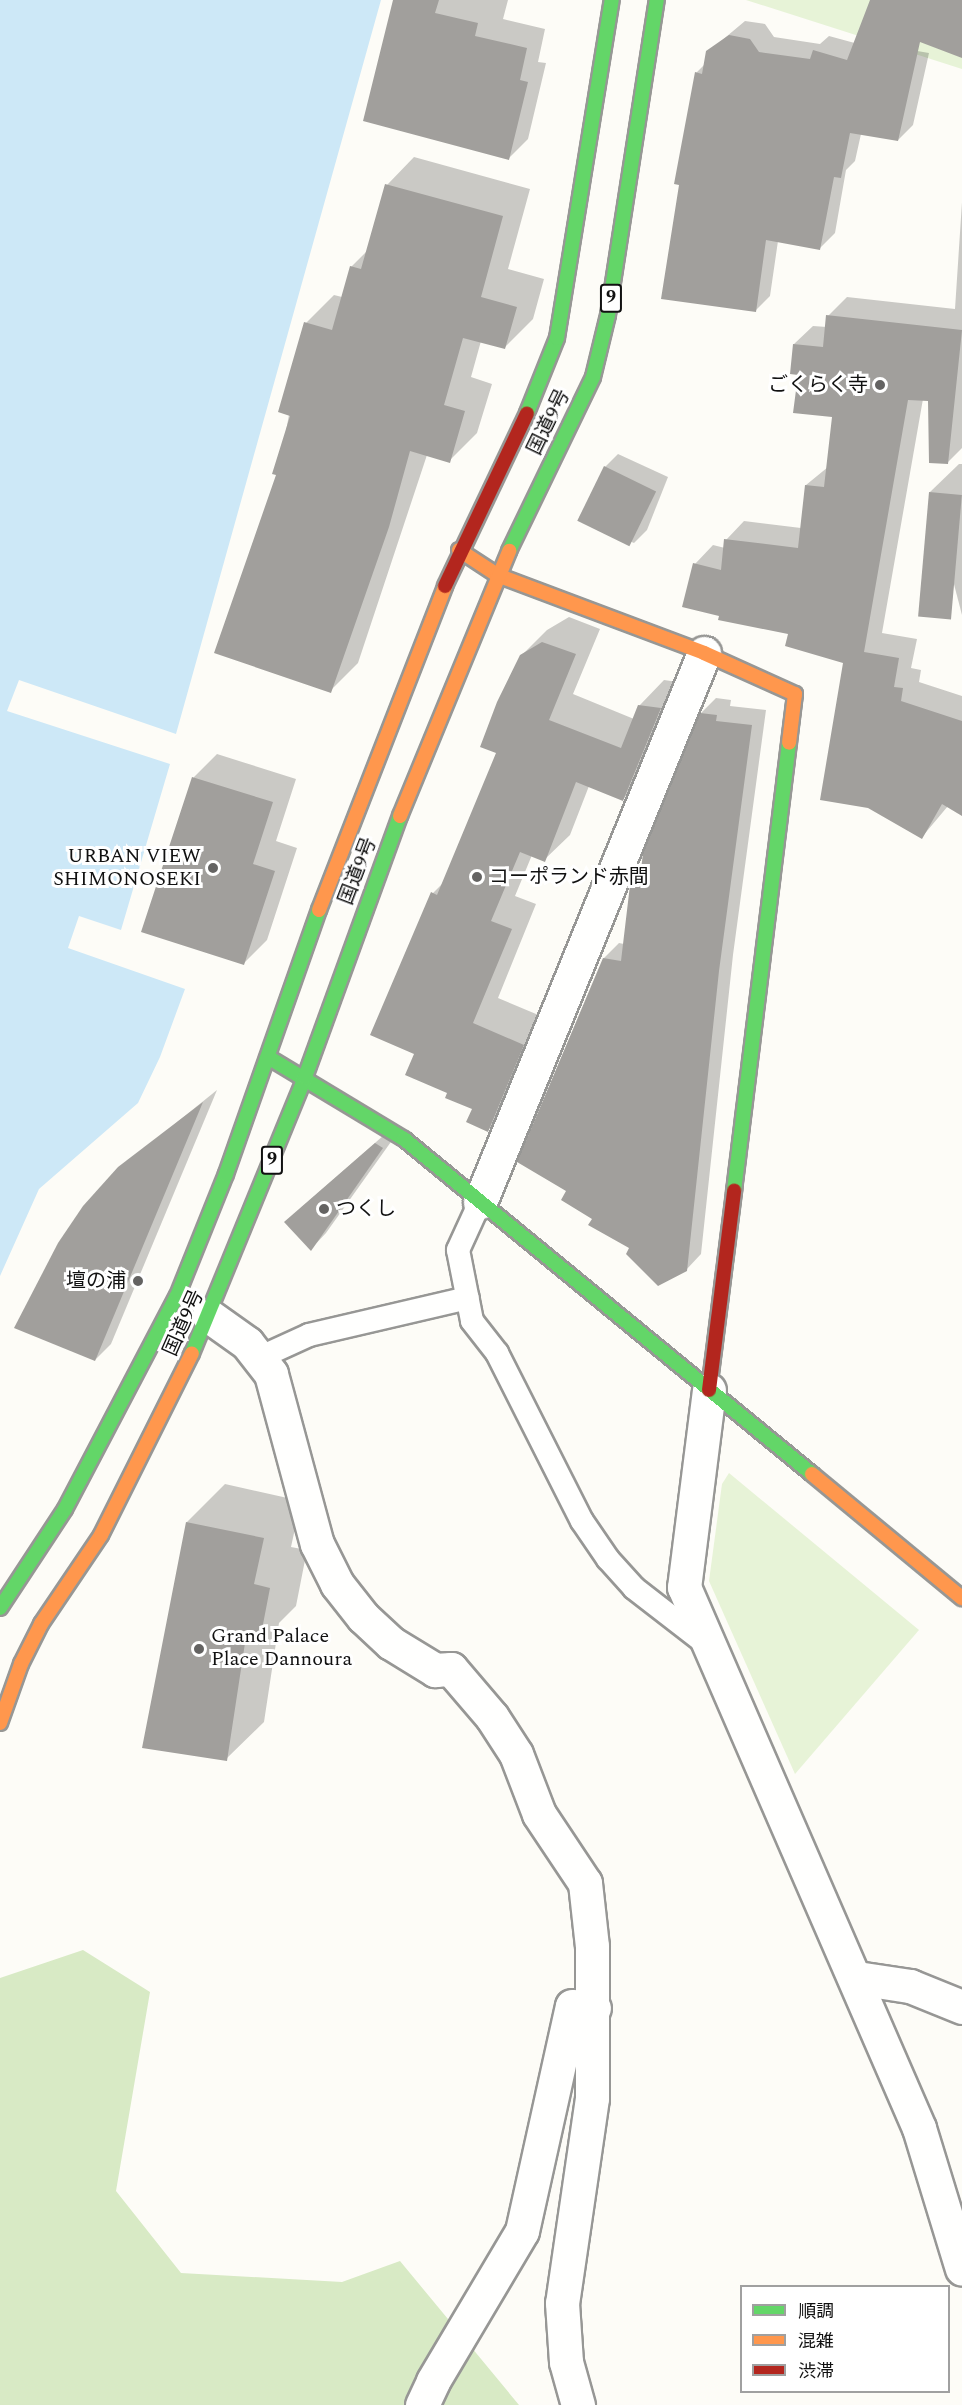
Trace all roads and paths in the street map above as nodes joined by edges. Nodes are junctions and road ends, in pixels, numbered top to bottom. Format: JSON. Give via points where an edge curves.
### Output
{"nodes":[{"id":1,"x":612,"y":0,"type":"edge"},
{"id":2,"x":657,"y":0,"type":"edge"},
{"id":3,"x":459,"y":550,"type":"junction"},
{"id":4,"x":498,"y":575,"type":"junction"},
{"id":5,"x":704,"y":653,"type":"junction"},
{"id":6,"x":268,"y":1057,"type":"junction"},
{"id":7,"x":305,"y":1077,"type":"junction"},
{"id":8,"x":480,"y":1202,"type":"junction"},
{"id":9,"x":468,"y":1298,"type":"junction"},
{"id":10,"x":209,"y":1316,"type":"junction"},
{"id":11,"x":261,"y":1357,"type":"junction"},
{"id":12,"x":709,"y":1390,"type":"junction"},
{"id":13,"x":962,"y":1598,"type":"edge"},
{"id":14,"x":0,"y":1608,"type":"edge"},
{"id":15,"x":711,"y":1647,"type":"junction"},
{"id":16,"x":0,"y":1723,"type":"edge"},
{"id":17,"x":857,"y":1978,"type":"junction"},
{"id":18,"x":962,"y":2007,"type":"edge"},
{"id":19,"x":594,"y":2008,"type":"junction"},
{"id":20,"x":962,"y":2268,"type":"edge"},
{"id":21,"x":422,"y":2405,"type":"edge"},
{"id":22,"x":578,"y":2405,"type":"edge"}],
"edges":[{"from":1,"to":3,"type":"main road","name":"国道9号","number":"9","via":[[557,338],[533,401]]},
{"from":2,"to":4,"type":"main road","name":"国道9号","number":"9","via":[[608,315],[593,377]]},
{"from":3,"to":4,"type":"main road"},
{"from":3,"to":6,"type":"main road","name":"国道9号","number":"9","via":[[321,905]]},
{"from":4,"to":5,"type":"main road"},
{"from":4,"to":7,"type":"main road","name":"国道9号","number":"9","via":[[373,882]]},
{"from":5,"to":8,"type":"street"},
{"from":5,"to":12,"type":"main road","via":[[795,694]]},
{"from":6,"to":7,"type":"main road"},
{"from":6,"to":14,"type":"main road","name":"国道9号","number":"9","via":[[177,1296],[65,1509]]},
{"from":7,"to":8,"type":"main road","via":[[404,1139]]},
{"from":7,"to":10,"type":"main road","name":"国道9号","number":"9"},
{"from":8,"to":9,"type":"lane","via":[[458,1250]]},
{"from":8,"to":12,"type":"main road"},
{"from":9,"to":11,"type":"lane","via":[[309,1335]]},
{"from":9,"to":15,"type":"lane","via":[[476,1328],[497,1353],[582,1521],[608,1559],[634,1587]]},
{"from":10,"to":11,"type":"street"},
{"from":10,"to":16,"type":"main road","name":"国道9号","number":"9","via":[[101,1535],[41,1624],[21,1664]]},
{"from":11,"to":19,"type":"street","via":[[276,1386],[317,1544],[337,1584],[363,1617],[391,1643],[435,1670],[450,1669],[492,1717],[516,1754],[539,1814],[585,1883],[590,1900]]},
{"from":12,"to":13,"type":"main road"},
{"from":12,"to":15,"type":"street","via":[[684,1587]]},
{"from":15,"to":17,"type":"street"},
{"from":17,"to":18,"type":"street","via":[[910,1986]]},
{"from":17,"to":20,"type":"street","via":[[919,2127]]},
{"from":19,"to":21,"type":"street","via":[[572,2006],[522,2231],[432,2380]]},
{"from":19,"to":22,"type":"street","via":[[592,2098],[562,2302],[566,2362]]}]}
